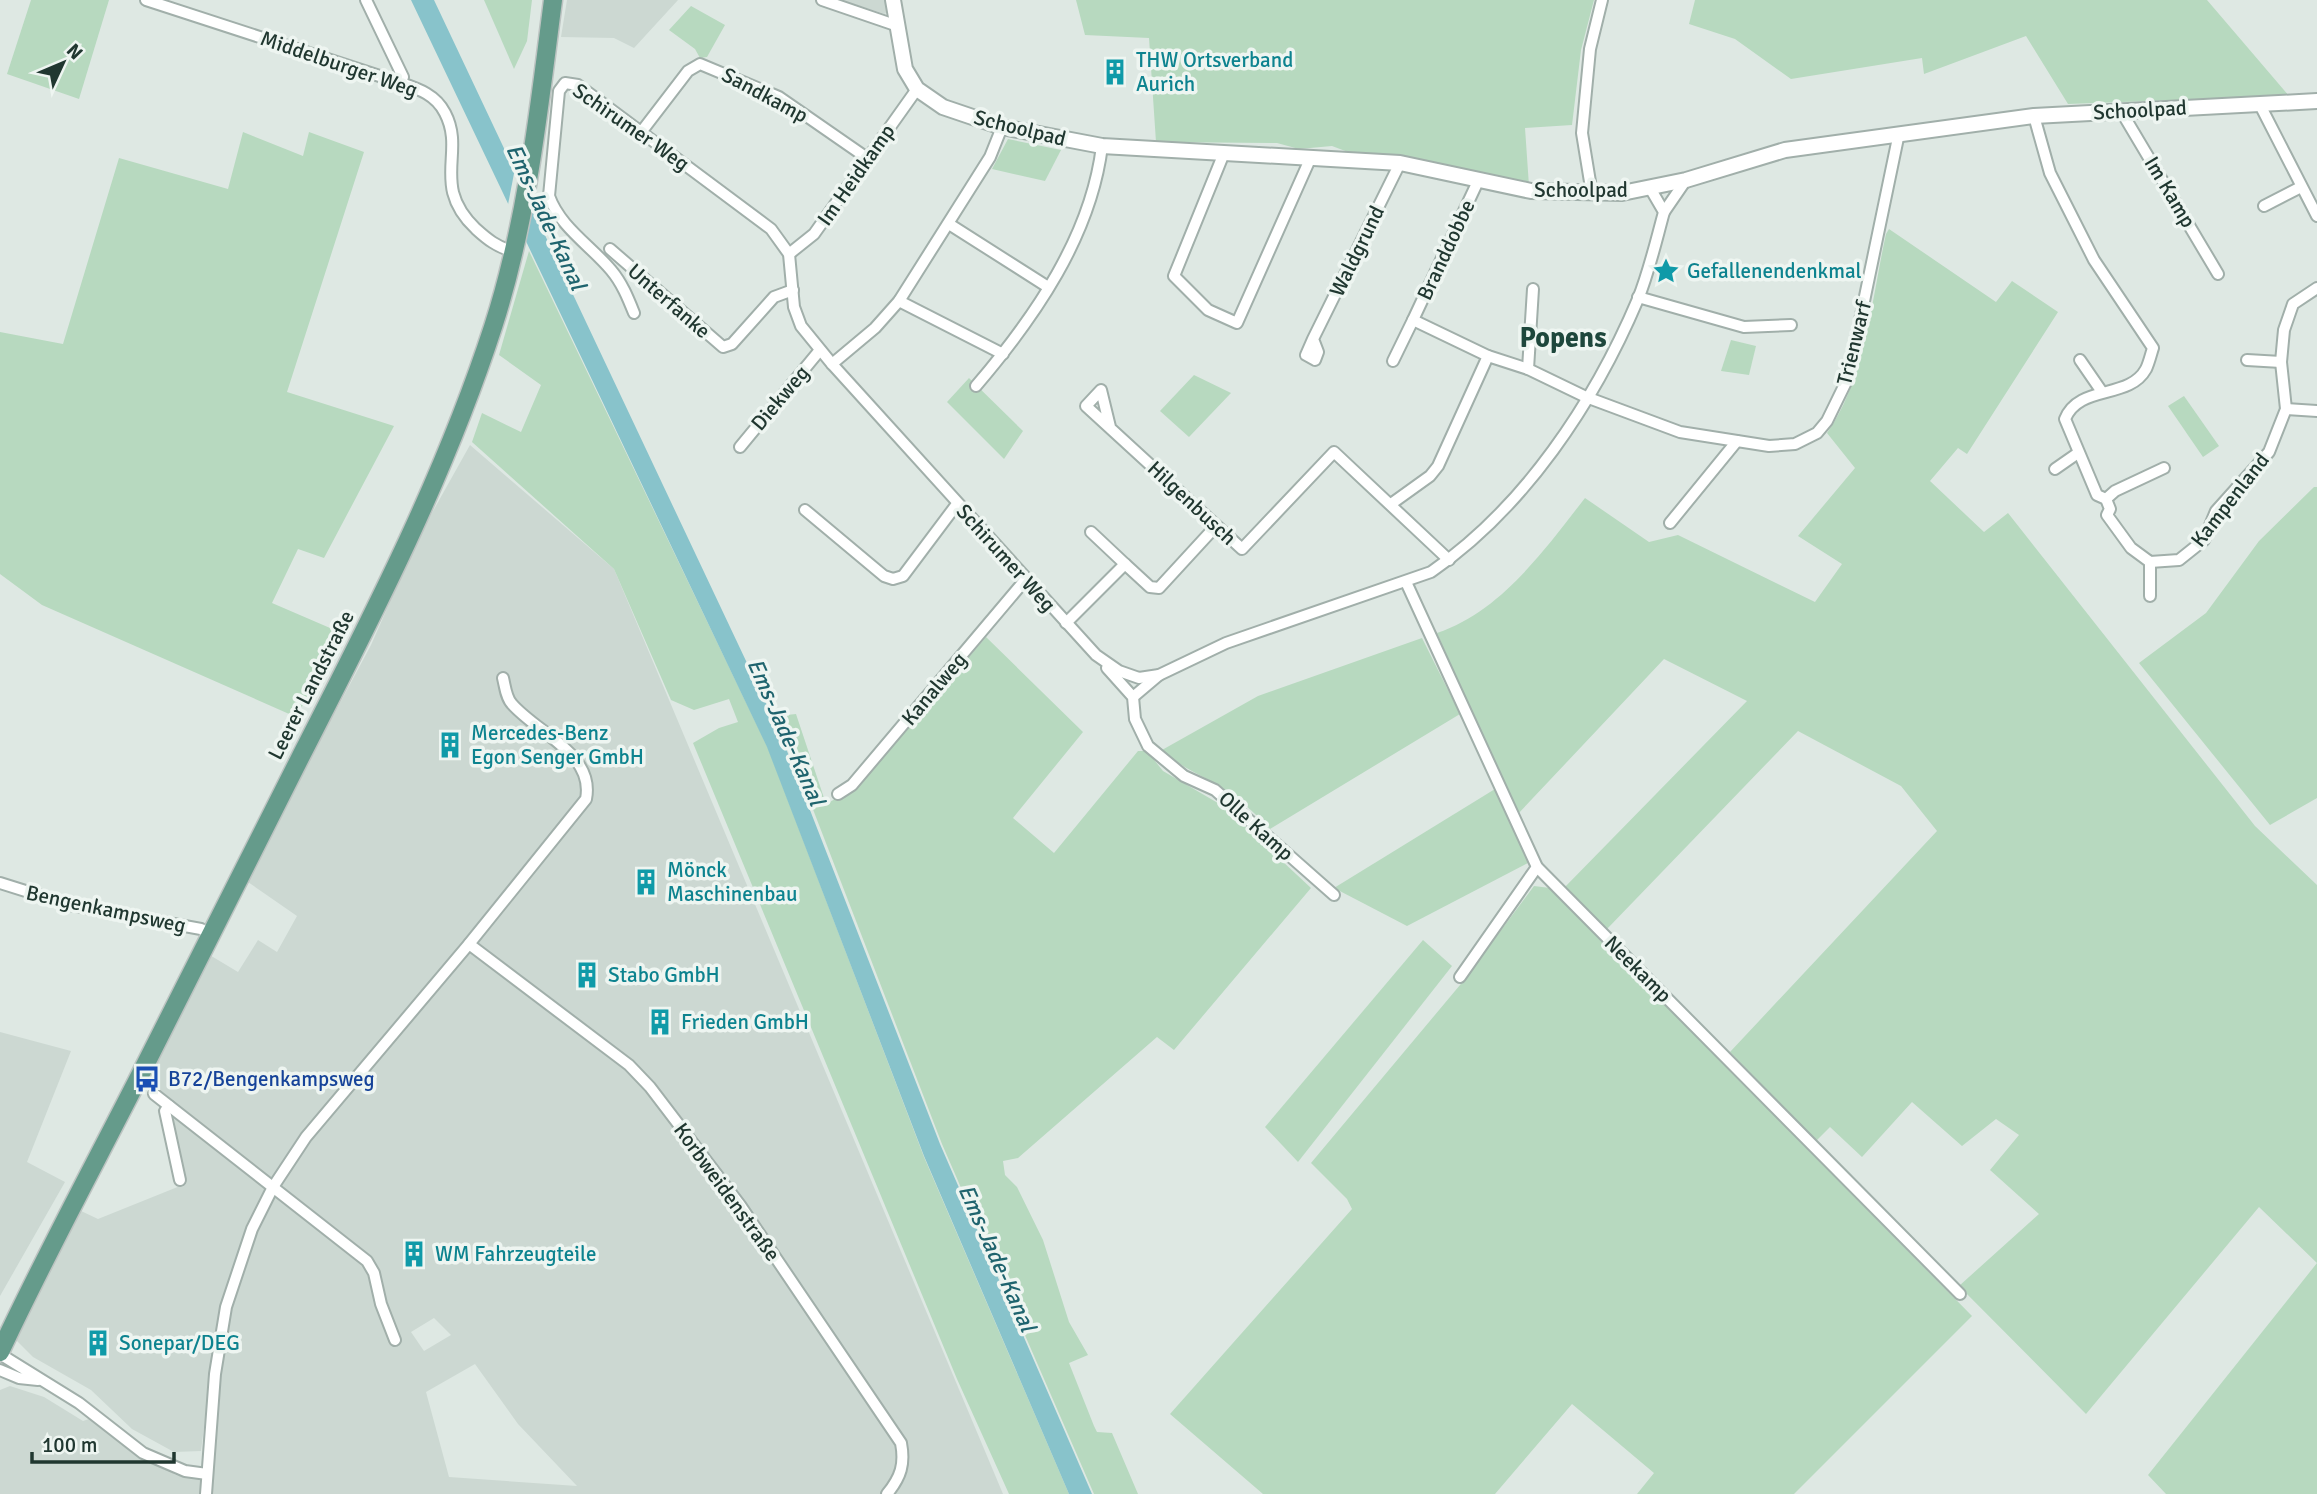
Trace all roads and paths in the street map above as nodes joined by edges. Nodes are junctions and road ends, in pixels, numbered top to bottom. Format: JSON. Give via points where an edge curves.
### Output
{"nodes":[{"id":1,"x":146,"y":0,"type":"edge"},
{"id":2,"x":366,"y":0,"type":"edge"},
{"id":3,"x":553,"y":0,"type":"edge"},
{"id":4,"x":822,"y":0,"type":"edge"},
{"id":5,"x":893,"y":0,"type":"edge"},
{"id":6,"x":1602,"y":0,"type":"edge"},
{"id":7,"x":895,"y":25,"type":"junction"},
{"id":8,"x":401,"y":83,"type":"junction"},
{"id":9,"x":917,"y":89,"type":"junction"},
{"id":10,"x":2317,"y":102,"type":"edge"},
{"id":11,"x":2259,"y":103,"type":"junction"},
{"id":12,"x":2121,"y":111,"type":"junction"},
{"id":13,"x":2034,"y":116,"type":"junction"},
{"id":14,"x":1002,"y":127,"type":"junction"},
{"id":15,"x":642,"y":131,"type":"junction"},
{"id":16,"x":1899,"y":134,"type":"junction"},
{"id":17,"x":1102,"y":146,"type":"junction"},
{"id":18,"x":1224,"y":153,"type":"junction"},
{"id":19,"x":1311,"y":157,"type":"junction"},
{"id":20,"x":867,"y":158,"type":"junction"},
{"id":21,"x":1400,"y":163,"type":"junction"},
{"id":22,"x":1479,"y":179,"type":"junction"},
{"id":23,"x":1686,"y":180,"type":"junction"},
{"id":24,"x":2301,"y":187,"type":"junction"},
{"id":25,"x":1650,"y":188,"type":"junction"},
{"id":26,"x":1592,"y":194,"type":"junction"},
{"id":27,"x":2264,"y":206,"type":"dead end"},
{"id":28,"x":1664,"y":212,"type":"junction"},
{"id":29,"x":2317,"y":216,"type":"edge"},
{"id":30,"x":950,"y":223,"type":"junction"},
{"id":31,"x":513,"y":248,"type":"junction"},
{"id":32,"x":610,"y":249,"type":"dead end"},
{"id":33,"x":789,"y":254,"type":"junction"},
{"id":34,"x":2218,"y":274,"type":"dead end"},
{"id":35,"x":1048,"y":287,"type":"junction"},
{"id":36,"x":2317,"y":288,"type":"edge"},
{"id":37,"x":1533,"y":289,"type":"dead end"},
{"id":38,"x":793,"y":290,"type":"junction"},
{"id":39,"x":1639,"y":297,"type":"junction"},
{"id":40,"x":899,"y":302,"type":"junction"},
{"id":41,"x":634,"y":313,"type":"dead end"},
{"id":42,"x":1413,"y":320,"type":"junction"},
{"id":43,"x":1791,"y":325,"type":"dead end"},
{"id":44,"x":1313,"y":339,"type":"dead end"},
{"id":45,"x":820,"y":350,"type":"junction"},
{"id":46,"x":1003,"y":354,"type":"junction"},
{"id":47,"x":1488,"y":356,"type":"junction"},
{"id":48,"x":2080,"y":360,"type":"dead end"},
{"id":49,"x":2247,"y":360,"type":"dead end"},
{"id":50,"x":1393,"y":361,"type":"dead end"},
{"id":51,"x":2281,"y":362,"type":"junction"},
{"id":52,"x":832,"y":364,"type":"junction"},
{"id":53,"x":1528,"y":369,"type":"junction"},
{"id":54,"x":976,"y":386,"type":"dead end"},
{"id":55,"x":2102,"y":392,"type":"junction"},
{"id":56,"x":1586,"y":397,"type":"junction"},
{"id":57,"x":2286,"y":409,"type":"junction"},
{"id":58,"x":2317,"y":411,"type":"edge"},
{"id":59,"x":1110,"y":428,"type":"dead end"},
{"id":60,"x":1737,"y":442,"type":"junction"},
{"id":61,"x":740,"y":447,"type":"dead end"},
{"id":62,"x":2078,"y":453,"type":"junction"},
{"id":63,"x":2164,"y":468,"type":"dead end"},
{"id":64,"x":2055,"y":469,"type":"dead end"},
{"id":65,"x":2102,"y":497,"type":"junction"},
{"id":66,"x":957,"y":504,"type":"junction"},
{"id":67,"x":1391,"y":504,"type":"junction"},
{"id":68,"x":805,"y":510,"type":"dead end"},
{"id":69,"x":1670,"y":523,"type":"dead end"},
{"id":70,"x":1216,"y":526,"type":"junction"},
{"id":71,"x":1091,"y":532,"type":"dead end"},
{"id":72,"x":1449,"y":559,"type":"junction"},
{"id":73,"x":2150,"y":562,"type":"junction"},
{"id":74,"x":1125,"y":564,"type":"junction"},
{"id":75,"x":1026,"y":579,"type":"junction"},
{"id":76,"x":1406,"y":582,"type":"junction"},
{"id":77,"x":2150,"y":596,"type":"dead end"},
{"id":78,"x":1066,"y":624,"type":"junction"},
{"id":79,"x":1096,"y":655,"type":"junction"},
{"id":80,"x":1158,"y":676,"type":"junction"},
{"id":81,"x":503,"y":678,"type":"dead end"},
{"id":82,"x":1133,"y":697,"type":"junction"},
{"id":83,"x":838,"y":794,"type":"dead end"},
{"id":84,"x":1537,"y":867,"type":"junction"},
{"id":85,"x":0,"y":883,"type":"edge"},
{"id":86,"x":1334,"y":895,"type":"dead end"},
{"id":87,"x":211,"y":934,"type":"junction"},
{"id":88,"x":469,"y":944,"type":"junction"},
{"id":89,"x":1460,"y":977,"type":"dead end"},
{"id":90,"x":154,"y":1094,"type":"dead end"},
{"id":91,"x":169,"y":1106,"type":"junction"},
{"id":92,"x":180,"y":1180,"type":"dead end"},
{"id":93,"x":273,"y":1187,"type":"junction"},
{"id":94,"x":1961,"y":1294,"type":"dead end"},
{"id":95,"x":395,"y":1340,"type":"dead end"},
{"id":96,"x":0,"y":1353,"type":"edge"},
{"id":97,"x":0,"y":1370,"type":"edge"},
{"id":98,"x":40,"y":1380,"type":"junction"},
{"id":99,"x":207,"y":1474,"type":"junction"},
{"id":100,"x":206,"y":1494,"type":"edge"},
{"id":101,"x":887,"y":1494,"type":"edge"}],
"edges":[{"from":1,"to":8,"type":"street","name":"Middelburger Weg"},
{"from":2,"to":8,"type":"street","via":[[403,77]]},
{"from":3,"to":31,"type":"main road","name":"Leerer Landstraße"},
{"from":4,"to":7,"type":"street"},
{"from":5,"to":7,"type":"street","name":"Schoolpad"},
{"from":6,"to":26,"type":"street","via":[[1590,49],[1583,122]]},
{"from":7,"to":9,"type":"street","name":"Schoolpad","via":[[905,69]]},
{"from":8,"to":31,"type":"street","name":"Middelburger Weg","via":[[432,96],[446,114],[451,136],[451,190],[461,213],[492,243]]},
{"from":9,"to":14,"type":"street","name":"Schoolpad","via":[[943,107]]},
{"from":9,"to":20,"type":"street","name":"Im Heidkamp"},
{"from":10,"to":11,"type":"street","name":"Schoolpad"},
{"from":11,"to":12,"type":"street","name":"Schoolpad"},
{"from":11,"to":24,"type":"street"},
{"from":12,"to":13,"type":"street","name":"Schoolpad"},
{"from":12,"to":34,"type":"street","name":"Im Kamp"},
{"from":13,"to":16,"type":"street","name":"Schoolpad"},
{"from":13,"to":55,"type":"street","via":[[2050,173],[2094,260],[2153,348],[2145,370],[2135,380]]},
{"from":14,"to":17,"type":"street","name":"Schoolpad"},
{"from":14,"to":30,"type":"street","via":[[990,157]]},
{"from":15,"to":20,"type":"street","name":"Sandkamp","via":[[688,71],[700,64],[779,97]]},
{"from":15,"to":33,"type":"street","name":"Schirumer Weg","via":[[771,229]]},
{"from":15,"to":41,"type":"street","name":"Schirumer Weg","via":[[574,83],[565,83],[559,90],[549,196],[554,211],[611,270]]},
{"from":16,"to":23,"type":"street","name":"Schoolpad","via":[[1785,150]]},
{"from":16,"to":60,"type":"street","name":"Trienwarf","via":[[1848,379],[1835,410],[1817,433],[1795,444]]},
{"from":17,"to":18,"type":"street","name":"Schoolpad"},
{"from":17,"to":35,"type":"street","via":[[1087,215]]},
{"from":18,"to":19,"type":"street","name":"Schoolpad"},
{"from":18,"to":19,"type":"street","via":[[1174,276],[1208,310],[1237,323]]},
{"from":19,"to":21,"type":"street","name":"Schoolpad"},
{"from":20,"to":33,"type":"street","name":"Im Heidkamp","via":[[814,234]]},
{"from":21,"to":22,"type":"street","name":"Schoolpad"},
{"from":21,"to":44,"type":"street","name":"Waldgrund"},
{"from":22,"to":26,"type":"street","name":"Schoolpad","via":[[1531,191]]},
{"from":22,"to":42,"type":"street","name":"Branddobbe"},
{"from":23,"to":25,"type":"street","name":"Schoolpad"},
{"from":23,"to":28,"type":"street"},
{"from":24,"to":27,"type":"street"},
{"from":24,"to":29,"type":"street"},
{"from":25,"to":26,"type":"street","name":"Schoolpad"},
{"from":25,"to":28,"type":"street"},
{"from":28,"to":39,"type":"street"},
{"from":30,"to":35,"type":"street"},
{"from":30,"to":40,"type":"street"},
{"from":31,"to":87,"type":"main road","name":"Leerer Landstraße","via":[[494,326],[426,505]]},
{"from":32,"to":38,"type":"street","name":"Unterfanke","via":[[723,347],[732,344],[774,297]]},
{"from":33,"to":38,"type":"street","name":"Schirumer Weg"},
{"from":35,"to":46,"type":"street"},
{"from":36,"to":51,"type":"street","name":"Kampenland","via":[[2293,304],[2284,330]]},
{"from":37,"to":53,"type":"street"},
{"from":38,"to":45,"type":"street","name":"Schirumer Weg","via":[[801,326]]},
{"from":39,"to":43,"type":"street","via":[[1744,327]]},
{"from":39,"to":56,"type":"street"},
{"from":40,"to":46,"type":"street"},
{"from":40,"to":52,"type":"street"},
{"from":42,"to":47,"type":"street","name":"Branddobbe"},
{"from":42,"to":50,"type":"street","name":"Branddobbe"},
{"from":45,"to":52,"type":"street","name":"Schirumer Weg"},
{"from":45,"to":61,"type":"street","name":"Diekweg"},
{"from":46,"to":54,"type":"street"},
{"from":47,"to":53,"type":"street","name":"Branddobbe"},
{"from":47,"to":67,"type":"street","via":[[1438,466]]},
{"from":48,"to":55,"type":"street"},
{"from":49,"to":51,"type":"street"},
{"from":51,"to":57,"type":"street","name":"Kampenland"},
{"from":52,"to":66,"type":"street","name":"Schirumer Weg"},
{"from":53,"to":56,"type":"street","name":"Branddobbe"},
{"from":55,"to":62,"type":"street","via":[[2079,400],[2065,419]]},
{"from":56,"to":60,"type":"street","name":"Trienwarf","via":[[1680,432]]},
{"from":56,"to":72,"type":"street","via":[[1507,510]]},
{"from":57,"to":58,"type":"street"},
{"from":57,"to":73,"type":"street","name":"Kampenland","via":[[2269,452],[2216,511],[2204,540],[2179,560]]},
{"from":59,"to":70,"type":"street","name":"Hilgenbusch"},
{"from":60,"to":69,"type":"street"},
{"from":62,"to":64,"type":"street"},
{"from":62,"to":65,"type":"street"},
{"from":63,"to":65,"type":"street"},
{"from":65,"to":73,"type":"street","via":[[2110,509],[2107,514],[2131,548]]},
{"from":66,"to":68,"type":"street","via":[[902,576],[893,579]]},
{"from":66,"to":75,"type":"street","name":"Schirumer Weg"},
{"from":67,"to":70,"type":"street","name":"Hilgenbusch","via":[[1334,452],[1242,549]]},
{"from":67,"to":72,"type":"street","name":"Hilgenbusch"},
{"from":70,"to":74,"type":"street","via":[[1159,588],[1150,587]]},
{"from":71,"to":74,"type":"street"},
{"from":72,"to":76,"type":"street"},
{"from":73,"to":77,"type":"street"},
{"from":74,"to":78,"type":"street"},
{"from":75,"to":78,"type":"street","name":"Schirumer Weg"},
{"from":75,"to":83,"type":"street","name":"Kanalweg","via":[[852,786]]},
{"from":76,"to":80,"type":"street","via":[[1226,643]]},
{"from":76,"to":84,"type":"street","name":"Neekamp"},
{"from":78,"to":79,"type":"street","name":"Schirumer Weg"},
{"from":79,"to":80,"type":"street","name":"Schirumer Weg","via":[[1139,678]]},
{"from":79,"to":82,"type":"street","name":"Olle Kamp"},
{"from":80,"to":82,"type":"street"},
{"from":81,"to":88,"type":"street","via":[[510,702],[575,759],[589,786],[575,815]]},
{"from":82,"to":86,"type":"street","name":"Olle Kamp","via":[[1135,719],[1148,746],[1184,776],[1215,790]]},
{"from":84,"to":89,"type":"street"},
{"from":84,"to":94,"type":"street","name":"Neekamp"},
{"from":85,"to":87,"type":"street","name":"Bengenkampsweg","via":[[70,905]]},
{"from":87,"to":96,"type":"main road","name":"Leerer Landstraße","via":[[42,1261]]},
{"from":88,"to":93,"type":"street","via":[[306,1137]]},
{"from":88,"to":101,"type":"street","name":"Korbweidenstraße","via":[[629,1065],[740,1205],[901,1443],[905,1461]]},
{"from":90,"to":91,"type":"street"},
{"from":91,"to":92,"type":"street","via":[[165,1111]]},
{"from":91,"to":93,"type":"street"},
{"from":93,"to":95,"type":"street","via":[[367,1261]]},
{"from":93,"to":99,"type":"street","via":[[252,1229],[226,1307]]},
{"from":96,"to":98,"type":"street"},
{"from":97,"to":98,"type":"street"},
{"from":98,"to":99,"type":"street","via":[[79,1403],[143,1453],[185,1472]]},
{"from":99,"to":100,"type":"street"}]}
